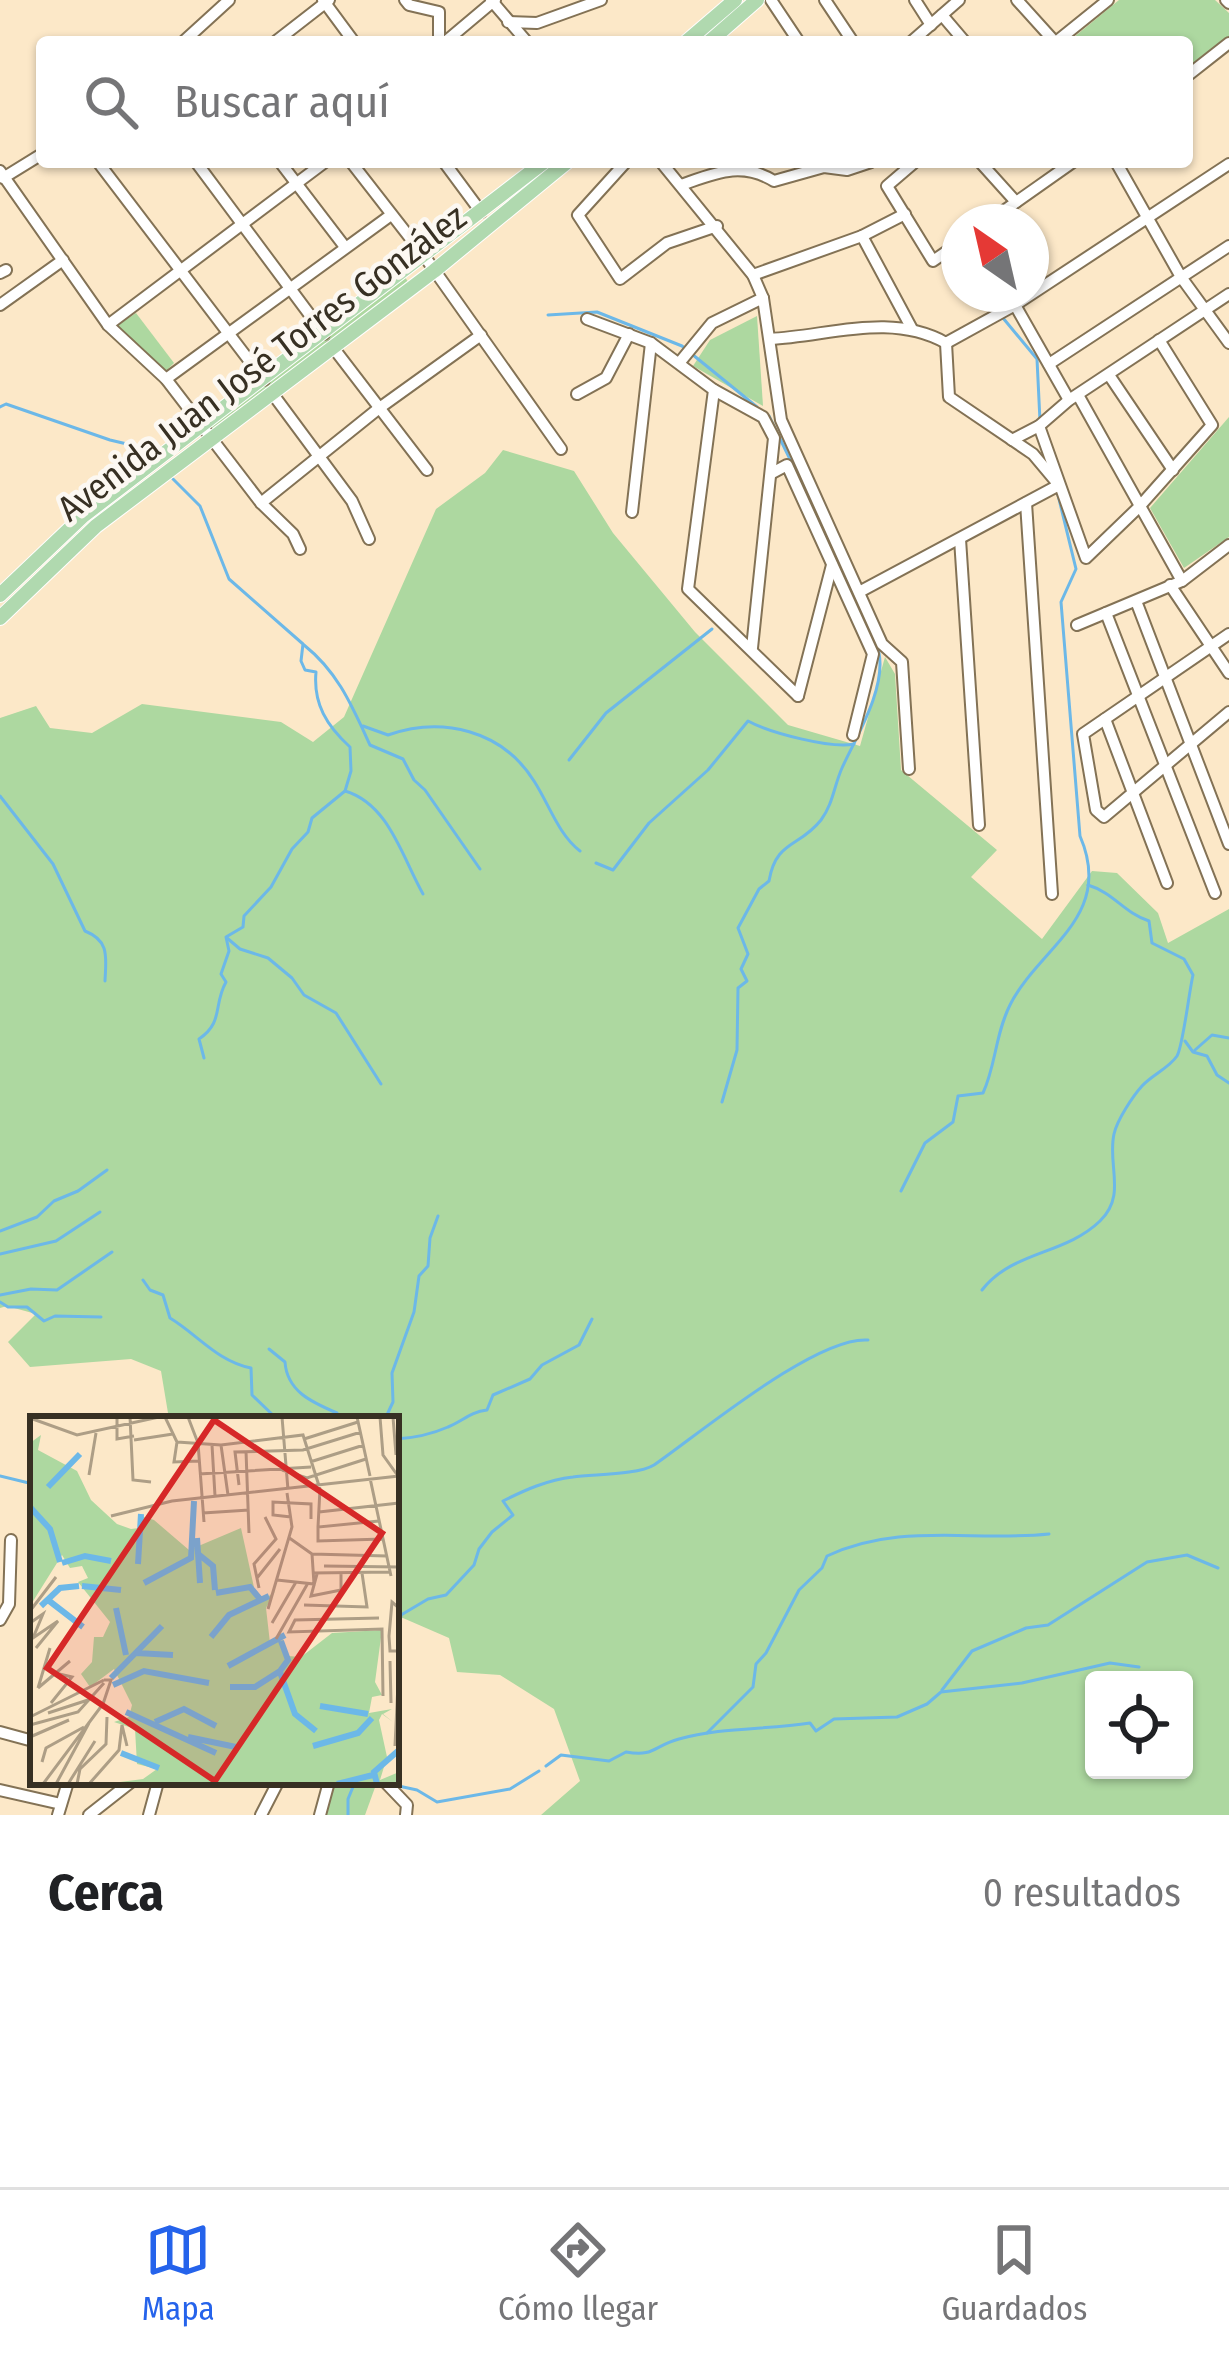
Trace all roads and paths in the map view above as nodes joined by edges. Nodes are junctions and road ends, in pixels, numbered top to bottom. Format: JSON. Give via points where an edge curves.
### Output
{"nodes":[{"id":1,"x":229,"y":0,"type":"edge"},
{"id":2,"x":405,"y":0,"type":"edge"},
{"id":3,"x":601,"y":0,"type":"edge"},
{"id":4,"x":735,"y":0,"type":"edge"},
{"id":5,"x":757,"y":0,"type":"edge"},
{"id":6,"x":771,"y":0,"type":"edge"},
{"id":7,"x":825,"y":0,"type":"edge"},
{"id":8,"x":915,"y":0,"type":"edge"},
{"id":9,"x":959,"y":0,"type":"edge"},
{"id":10,"x":1017,"y":0,"type":"edge"},
{"id":11,"x":1108,"y":0,"type":"edge"},
{"id":12,"x":326,"y":1,"type":"edge"},
{"id":13,"x":493,"y":1,"type":"edge"},
{"id":14,"x":942,"y":15,"type":"junction"},
{"id":15,"x":508,"y":22,"type":"junction"},
{"id":16,"x":931,"y":25,"type":"junction"},
{"id":17,"x":190,"y":36,"type":"edge"},
{"id":18,"x":282,"y":36,"type":"edge"},
{"id":19,"x":350,"y":36,"type":"edge"},
{"id":20,"x":441,"y":36,"type":"edge"},
{"id":21,"x":449,"y":36,"type":"edge"},
{"id":22,"x":519,"y":36,"type":"edge"},
{"id":23,"x":693,"y":36,"type":"edge"},
{"id":24,"x":716,"y":36,"type":"edge"},
{"id":25,"x":795,"y":36,"type":"edge"},
{"id":26,"x":849,"y":36,"type":"edge"},
{"id":27,"x":918,"y":36,"type":"edge"},
{"id":28,"x":959,"y":36,"type":"edge"},
{"id":29,"x":1050,"y":36,"type":"edge"},
{"id":30,"x":1063,"y":36,"type":"edge"},
{"id":31,"x":1229,"y":44,"type":"edge"},
{"id":32,"x":1193,"y":71,"type":"edge"},
{"id":33,"x":36,"y":157,"type":"edge"},
{"id":34,"x":1229,"y":164,"type":"edge"},
{"id":35,"x":102,"y":168,"type":"edge"},
{"id":36,"x":200,"y":168,"type":"edge"},
{"id":37,"x":285,"y":168,"type":"edge"},
{"id":38,"x":317,"y":168,"type":"edge"},
{"id":39,"x":356,"y":168,"type":"edge"},
{"id":40,"x":449,"y":168,"type":"edge"},
{"id":41,"x":537,"y":168,"type":"edge"},
{"id":42,"x":560,"y":168,"type":"edge"},
{"id":43,"x":621,"y":168,"type":"edge"},
{"id":44,"x":666,"y":168,"type":"edge"},
{"id":45,"x":814,"y":168,"type":"edge"},
{"id":46,"x":876,"y":168,"type":"edge"},
{"id":47,"x":908,"y":168,"type":"edge"},
{"id":48,"x":985,"y":168,"type":"edge"},
{"id":49,"x":1064,"y":168,"type":"edge"},
{"id":50,"x":1120,"y":168,"type":"edge"},
{"id":51,"x":2,"y":176,"type":"edge"},
{"id":52,"x":298,"y":183,"type":"junction"},
{"id":53,"x":681,"y":185,"type":"junction"},
{"id":54,"x":887,"y":186,"type":"junction"},
{"id":55,"x":1016,"y":202,"type":"junction"},
{"id":56,"x":1013,"y":204,"type":"edge"},
{"id":57,"x":482,"y":212,"type":"junction"},
{"id":58,"x":905,"y":214,"type":"junction"},
{"id":59,"x":391,"y":215,"type":"junction"},
{"id":60,"x":1148,"y":217,"type":"junction"},
{"id":61,"x":242,"y":226,"type":"junction"},
{"id":62,"x":717,"y":226,"type":"junction"},
{"id":63,"x":862,"y":236,"type":"junction"},
{"id":64,"x":1229,"y":246,"type":"edge"},
{"id":65,"x":345,"y":247,"type":"junction"},
{"id":66,"x":941,"y":255,"type":"edge"},
{"id":67,"x":425,"y":257,"type":"junction"},
{"id":68,"x":63,"y":260,"type":"junction"},
{"id":69,"x":434,"y":271,"type":"junction"},
{"id":70,"x":180,"y":272,"type":"junction"},
{"id":71,"x":754,"y":275,"type":"junction"},
{"id":72,"x":1181,"y":277,"type":"junction"},
{"id":73,"x":1049,"y":283,"type":"edge"},
{"id":74,"x":288,"y":290,"type":"junction"},
{"id":75,"x":1229,"y":294,"type":"edge"},
{"id":76,"x":763,"y":298,"type":"junction"},
{"id":77,"x":0,"y":305,"type":"edge"},
{"id":78,"x":1207,"y":310,"type":"junction"},
{"id":79,"x":1002,"y":312,"type":"edge"},
{"id":80,"x":1019,"y":312,"type":"edge"},
{"id":81,"x":587,"y":319,"type":"dead end"},
{"id":82,"x":108,"y":325,"type":"junction"},
{"id":83,"x":912,"y":329,"type":"junction"},
{"id":84,"x":228,"y":334,"type":"junction"},
{"id":85,"x":629,"y":334,"type":"junction"},
{"id":86,"x":481,"y":335,"type":"junction"},
{"id":87,"x":770,"y":339,"type":"junction"},
{"id":88,"x":328,"y":340,"type":"junction"},
{"id":89,"x":1159,"y":340,"type":"junction"},
{"id":90,"x":651,"y":343,"type":"junction"},
{"id":91,"x":946,"y":343,"type":"junction"},
{"id":92,"x":1229,"y":343,"type":"edge"},
{"id":93,"x":680,"y":362,"type":"junction"},
{"id":94,"x":1048,"y":364,"type":"junction"},
{"id":95,"x":1109,"y":375,"type":"junction"},
{"id":96,"x":166,"y":379,"type":"junction"},
{"id":97,"x":268,"y":387,"type":"junction"},
{"id":98,"x":714,"y":390,"type":"junction"},
{"id":99,"x":577,"y":394,"type":"dead end"},
{"id":100,"x":1074,"y":398,"type":"junction"},
{"id":101,"x":378,"y":410,"type":"junction"},
{"id":102,"x":1039,"y":426,"type":"junction"},
{"id":103,"x":205,"y":435,"type":"junction"},
{"id":104,"x":1012,"y":440,"type":"junction"},
{"id":105,"x":561,"y":449,"type":"dead end"},
{"id":106,"x":174,"y":458,"type":"junction"},
{"id":107,"x":319,"y":459,"type":"junction"},
{"id":108,"x":428,"y":470,"type":"dead end"},
{"id":109,"x":1172,"y":470,"type":"junction"},
{"id":110,"x":772,"y":473,"type":"junction"},
{"id":111,"x":1059,"y":484,"type":"junction"},
{"id":112,"x":261,"y":503,"type":"junction"},
{"id":113,"x":1026,"y":503,"type":"junction"},
{"id":114,"x":1139,"y":507,"type":"junction"},
{"id":115,"x":632,"y":512,"type":"dead end"},
{"id":116,"x":369,"y":539,"type":"dead end"},
{"id":117,"x":960,"y":539,"type":"junction"},
{"id":118,"x":1229,"y":545,"type":"edge"},
{"id":119,"x":300,"y":549,"type":"dead end"},
{"id":120,"x":840,"y":550,"type":"junction"},
{"id":121,"x":832,"y":565,"type":"junction"},
{"id":122,"x":1176,"y":583,"type":"junction"},
{"id":123,"x":861,"y":591,"type":"junction"},
{"id":124,"x":0,"y":595,"type":"edge"},
{"id":125,"x":1136,"y":601,"type":"junction"},
{"id":126,"x":1106,"y":613,"type":"junction"},
{"id":127,"x":0,"y":619,"type":"edge"},
{"id":128,"x":1077,"y":626,"type":"dead end"},
{"id":129,"x":1229,"y":634,"type":"edge"},
{"id":130,"x":1211,"y":647,"type":"junction"},
{"id":131,"x":752,"y":648,"type":"junction"},
{"id":132,"x":1229,"y":673,"type":"edge"},
{"id":133,"x":1164,"y":679,"type":"junction"},
{"id":134,"x":1138,"y":697,"type":"junction"},
{"id":135,"x":1229,"y":712,"type":"edge"},
{"id":136,"x":1106,"y":719,"type":"junction"},
{"id":137,"x":853,"y":735,"type":"dead end"},
{"id":138,"x":1188,"y":743,"type":"junction"},
{"id":139,"x":1164,"y":764,"type":"junction"},
{"id":140,"x":909,"y":769,"type":"dead end"},
{"id":141,"x":1133,"y":791,"type":"junction"},
{"id":142,"x":979,"y":825,"type":"dead end"},
{"id":143,"x":1229,"y":844,"type":"edge"},
{"id":144,"x":1167,"y":884,"type":"dead end"},
{"id":145,"x":1215,"y":893,"type":"dead end"},
{"id":146,"x":1052,"y":894,"type":"dead end"},
{"id":147,"x":11,"y":1540,"type":"dead end"},
{"id":148,"x":0,"y":1620,"type":"edge"},
{"id":149,"x":0,"y":1732,"type":"edge"},
{"id":150,"x":30,"y":1740,"type":"edge"},
{"id":151,"x":127,"y":1785,"type":"edge"},
{"id":152,"x":157,"y":1785,"type":"edge"},
{"id":153,"x":276,"y":1785,"type":"edge"},
{"id":154,"x":328,"y":1785,"type":"edge"},
{"id":155,"x":388,"y":1785,"type":"edge"},
{"id":156,"x":0,"y":1790,"type":"edge"},
{"id":157,"x":59,"y":1812,"type":"edge"},
{"id":158,"x":89,"y":1815,"type":"edge"},
{"id":159,"x":149,"y":1815,"type":"edge"},
{"id":160,"x":261,"y":1815,"type":"edge"},
{"id":161,"x":320,"y":1815,"type":"edge"},
{"id":162,"x":406,"y":1815,"type":"edge"}],
"edges":[{"from":1,"to":17,"type":"street"},
{"from":2,"to":20,"type":"street","via":[[439,12]]},
{"from":3,"to":15,"type":"street","via":[[537,22]]},
{"from":4,"to":23,"type":"main road"},
{"from":5,"to":24,"type":"main road"},
{"from":6,"to":25,"type":"street"},
{"from":7,"to":26,"type":"street"},
{"from":8,"to":16,"type":"street"},
{"from":9,"to":14,"type":"street"},
{"from":10,"to":29,"type":"street"},
{"from":11,"to":30,"type":"street"},
{"from":12,"to":18,"type":"street"},
{"from":12,"to":19,"type":"street"},
{"from":13,"to":15,"type":"street"},
{"from":13,"to":21,"type":"street"},
{"from":14,"to":16,"type":"street"},
{"from":14,"to":28,"type":"street"},
{"from":15,"to":22,"type":"street"},
{"from":16,"to":27,"type":"street"},
{"from":31,"to":32,"type":"street"},
{"from":33,"to":51,"type":"street"},
{"from":34,"to":60,"type":"street"},
{"from":35,"to":70,"type":"street"},
{"from":36,"to":61,"type":"street"},
{"from":37,"to":52,"type":"street"},
{"from":38,"to":52,"type":"street"},
{"from":39,"to":59,"type":"street"},
{"from":40,"to":57,"type":"street"},
{"from":41,"to":57,"type":"main road","name":"Avenida Juan José Torres González"},
{"from":42,"to":69,"type":"main road","name":"Avenida Juan José Torres González"},
{"from":43,"to":62,"type":"street","via":[[578,215],[620,279],[667,243]]},
{"from":44,"to":53,"type":"street"},
{"from":45,"to":53,"type":"street","via":[[782,180],[754,169]]},
{"from":46,"to":54,"type":"street"},
{"from":47,"to":54,"type":"street"},
{"from":48,"to":55,"type":"street"},
{"from":49,"to":55,"type":"street"},
{"from":50,"to":60,"type":"street"},
{"from":51,"to":68,"type":"street"},
{"from":52,"to":61,"type":"street"},
{"from":52,"to":65,"type":"street"},
{"from":53,"to":62,"type":"street"},
{"from":54,"to":58,"type":"street"},
{"from":55,"to":56,"type":"street"},
{"from":57,"to":67,"type":"main road","name":"Avenida Juan José Torres González"},
{"from":58,"to":63,"type":"street"},
{"from":58,"to":66,"type":"street","via":[[933,261]]},
{"from":59,"to":65,"type":"street"},
{"from":59,"to":67,"type":"street"},
{"from":60,"to":72,"type":"street"},
{"from":60,"to":73,"type":"street"},
{"from":61,"to":70,"type":"street"},
{"from":61,"to":74,"type":"street"},
{"from":62,"to":71,"type":"street"},
{"from":63,"to":71,"type":"street"},
{"from":63,"to":83,"type":"street"},
{"from":64,"to":72,"type":"street"},
{"from":65,"to":74,"type":"street"},
{"from":67,"to":69,"type":"street"},
{"from":67,"to":88,"type":"main road","name":"Avenida Juan José Torres González"},
{"from":68,"to":77,"type":"street"},
{"from":68,"to":82,"type":"street"},
{"from":69,"to":86,"type":"street"},
{"from":69,"to":88,"type":"main road","name":"Avenida Juan José Torres González"},
{"from":70,"to":82,"type":"street"},
{"from":70,"to":84,"type":"street"},
{"from":71,"to":76,"type":"street"},
{"from":72,"to":78,"type":"street"},
{"from":72,"to":94,"type":"street"},
{"from":74,"to":84,"type":"street"},
{"from":74,"to":88,"type":"street"},
{"from":75,"to":78,"type":"street"},
{"from":76,"to":87,"type":"street"},
{"from":76,"to":93,"type":"street","via":[[712,323]]},
{"from":78,"to":89,"type":"street"},
{"from":78,"to":92,"type":"street"},
{"from":79,"to":91,"type":"street"},
{"from":80,"to":94,"type":"street"},
{"from":81,"to":85,"type":"street"},
{"from":82,"to":96,"type":"street"},
{"from":83,"to":87,"type":"street"},
{"from":83,"to":91,"type":"street"},
{"from":84,"to":96,"type":"street"},
{"from":84,"to":97,"type":"street"},
{"from":85,"to":90,"type":"street"},
{"from":85,"to":99,"type":"street","via":[[606,378]]},
{"from":86,"to":101,"type":"street"},
{"from":86,"to":105,"type":"street"},
{"from":87,"to":120,"type":"street","via":[[781,421]]},
{"from":88,"to":97,"type":"main road","name":"Avenida Juan José Torres González"},
{"from":88,"to":101,"type":"street"},
{"from":89,"to":95,"type":"street"},
{"from":89,"to":109,"type":"street","via":[[1212,425]]},
{"from":90,"to":93,"type":"street"},
{"from":90,"to":115,"type":"street"},
{"from":91,"to":104,"type":"street","via":[[949,397]]},
{"from":93,"to":98,"type":"street"},
{"from":94,"to":100,"type":"street"},
{"from":95,"to":100,"type":"street"},
{"from":95,"to":109,"type":"street"},
{"from":96,"to":103,"type":"street"},
{"from":97,"to":103,"type":"main road","name":"Avenida Juan José Torres González"},
{"from":97,"to":107,"type":"street"},
{"from":98,"to":110,"type":"street","via":[[763,417],[774,438]]},
{"from":98,"to":131,"type":"street","via":[[688,589]]},
{"from":100,"to":102,"type":"street"},
{"from":100,"to":114,"type":"street"},
{"from":101,"to":107,"type":"street"},
{"from":101,"to":108,"type":"street"},
{"from":102,"to":104,"type":"street"},
{"from":102,"to":111,"type":"street"},
{"from":103,"to":106,"type":"main road","name":"Avenida Juan José Torres González"},
{"from":103,"to":112,"type":"street"},
{"from":104,"to":111,"type":"street"},
{"from":106,"to":124,"type":"main road","name":"Avenida Juan José Torres González","via":[[58,537]]},
{"from":106,"to":127,"type":"main road","name":"Avenida Juan José Torres González"},
{"from":107,"to":112,"type":"street"},
{"from":107,"to":116,"type":"street"},
{"from":109,"to":114,"type":"street"},
{"from":110,"to":121,"type":"street","via":[[788,465]]},
{"from":110,"to":131,"type":"street"},
{"from":111,"to":113,"type":"street"},
{"from":111,"to":114,"type":"street","via":[[1086,558]]},
{"from":112,"to":119,"type":"street"},
{"from":113,"to":117,"type":"street"},
{"from":113,"to":146,"type":"street"},
{"from":114,"to":122,"type":"street"},
{"from":117,"to":123,"type":"street"},
{"from":117,"to":142,"type":"street"},
{"from":118,"to":122,"type":"street"},
{"from":120,"to":121,"type":"street"},
{"from":120,"to":123,"type":"street"},
{"from":121,"to":131,"type":"street","via":[[799,695]]},
{"from":121,"to":137,"type":"street","via":[[873,654]]},
{"from":122,"to":125,"type":"street"},
{"from":122,"to":130,"type":"street"},
{"from":123,"to":140,"type":"street","via":[[882,644],[902,662]]},
{"from":125,"to":126,"type":"street"},
{"from":125,"to":133,"type":"street"},
{"from":126,"to":128,"type":"street"},
{"from":126,"to":134,"type":"street"},
{"from":129,"to":130,"type":"street"},
{"from":130,"to":132,"type":"street"},
{"from":130,"to":133,"type":"street"},
{"from":133,"to":134,"type":"street"},
{"from":133,"to":138,"type":"street"},
{"from":134,"to":136,"type":"street"},
{"from":134,"to":139,"type":"street"},
{"from":135,"to":138,"type":"street"},
{"from":136,"to":141,"type":"street"},
{"from":136,"to":141,"type":"street","via":[[1084,734],[1093,804],[1104,817]]},
{"from":138,"to":139,"type":"street"},
{"from":138,"to":143,"type":"street"},
{"from":139,"to":141,"type":"street"},
{"from":139,"to":145,"type":"street"},
{"from":141,"to":144,"type":"street"},
{"from":147,"to":148,"type":"street","via":[[9,1604]]},
{"from":149,"to":150,"type":"street"},
{"from":151,"to":158,"type":"street"},
{"from":152,"to":159,"type":"street"},
{"from":153,"to":160,"type":"street"},
{"from":154,"to":161,"type":"street"},
{"from":155,"to":162,"type":"street","via":[[407,1805]]},
{"from":156,"to":157,"type":"street"}]}
